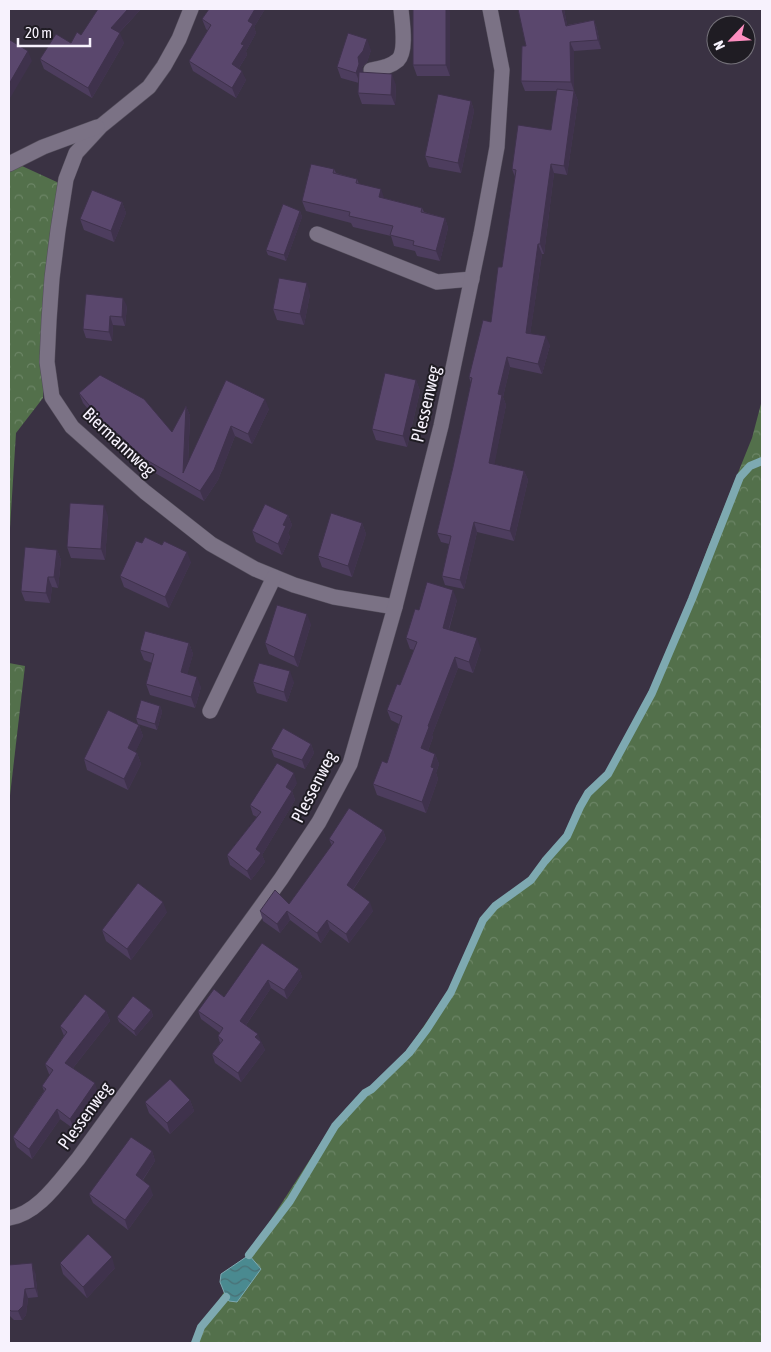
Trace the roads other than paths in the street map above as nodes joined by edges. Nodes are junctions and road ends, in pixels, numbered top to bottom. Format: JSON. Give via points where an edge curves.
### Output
{"nodes":[{"id":1,"x":191,"y":9,"type":"edge"},
{"id":2,"x":401,"y":9,"type":"edge"},
{"id":3,"x":490,"y":9,"type":"edge"},
{"id":4,"x":371,"y":70,"type":"dead end"},
{"id":5,"x":101,"y":126,"type":"junction"},
{"id":6,"x":9,"y":164,"type":"edge"},
{"id":7,"x":317,"y":234,"type":"dead end"},
{"id":8,"x":472,"y":279,"type":"junction"},
{"id":9,"x":274,"y":577,"type":"junction"},
{"id":10,"x":395,"y":607,"type":"junction"},
{"id":11,"x":210,"y":711,"type":"dead end"},
{"id":12,"x":9,"y":1218,"type":"edge"}],
"edges":[{"from":1,"to":5,"type":"street","via":[[179,39],[150,86]]},
{"from":2,"to":4,"type":"street","via":[[403,46],[400,58]]},
{"from":3,"to":8,"type":"street","name":"Plessenweg","via":[[502,70],[496,147]]},
{"from":5,"to":6,"type":"street","via":[[43,146]]},
{"from":5,"to":9,"type":"street","name":"Biermannweg","via":[[76,153],[66,179],[52,278],[47,362],[52,397],[72,427],[145,492],[211,544]]},
{"from":7,"to":8,"type":"street","via":[[437,282]]},
{"from":8,"to":10,"type":"street","name":"Plessenweg","via":[[441,426]]},
{"from":9,"to":10,"type":"street","name":"Biermannweg","via":[[334,597]]},
{"from":9,"to":11,"type":"street"},
{"from":10,"to":12,"type":"street","name":"Plessenweg","via":[[350,764],[319,822],[282,879],[78,1159],[36,1206]]}]}
